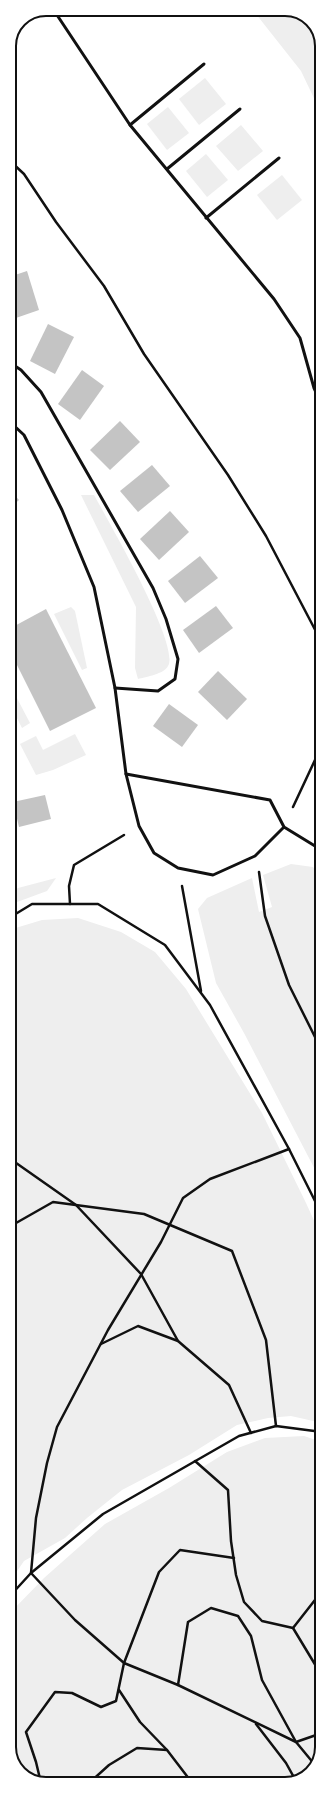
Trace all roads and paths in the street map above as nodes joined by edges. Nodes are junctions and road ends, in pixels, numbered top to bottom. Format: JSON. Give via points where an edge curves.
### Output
{"nodes":[{"id":1,"x":58,"y":16,"type":"edge"},
{"id":2,"x":204,"y":64,"type":"dead end"},
{"id":3,"x":240,"y":109,"type":"dead end"},
{"id":4,"x":130,"y":124,"type":"junction"},
{"id":5,"x":279,"y":158,"type":"dead end"},
{"id":6,"x":16,"y":167,"type":"edge"},
{"id":7,"x":167,"y":169,"type":"junction"},
{"id":8,"x":206,"y":218,"type":"junction"},
{"id":9,"x":16,"y":367,"type":"edge"},
{"id":10,"x":315,"y":390,"type":"edge"},
{"id":11,"x":16,"y":428,"type":"edge"},
{"id":12,"x":315,"y":630,"type":"edge"},
{"id":13,"x":115,"y":688,"type":"junction"},
{"id":14,"x":315,"y":758,"type":"edge"},
{"id":15,"x":126,"y":774,"type":"junction"},
{"id":16,"x":139,"y":826,"type":"junction"},
{"id":17,"x":284,"y":827,"type":"junction"},
{"id":18,"x":315,"y":846,"type":"edge"},
{"id":19,"x":263,"y":865,"type":"dead end"},
{"id":20,"x":178,"y":868,"type":"junction"},
{"id":21,"x":70,"y":904,"type":"junction"},
{"id":22,"x":16,"y":914,"type":"edge"},
{"id":23,"x":201,"y":993,"type":"junction"},
{"id":24,"x":315,"y":1037,"type":"edge"},
{"id":25,"x":289,"y":1149,"type":"junction"},
{"id":26,"x":16,"y":1163,"type":"edge"},
{"id":27,"x":315,"y":1201,"type":"edge"},
{"id":28,"x":76,"y":1205,"type":"junction"},
{"id":29,"x":16,"y":1223,"type":"edge"},
{"id":30,"x":170,"y":1225,"type":"junction"},
{"id":31,"x":142,"y":1274,"type":"junction"},
{"id":32,"x":178,"y":1341,"type":"junction"},
{"id":33,"x":100,"y":1344,"type":"junction"},
{"id":34,"x":276,"y":1426,"type":"junction"},
{"id":35,"x":315,"y":1431,"type":"edge"},
{"id":36,"x":251,"y":1433,"type":"junction"},
{"id":37,"x":195,"y":1461,"type":"junction"},
{"id":38,"x":234,"y":1558,"type":"junction"},
{"id":39,"x":31,"y":1573,"type":"junction"},
{"id":40,"x":16,"y":1589,"type":"edge"},
{"id":41,"x":315,"y":1600,"type":"edge"},
{"id":42,"x":293,"y":1628,"type":"junction"},
{"id":43,"x":124,"y":1663,"type":"junction"},
{"id":44,"x":315,"y":1664,"type":"edge"},
{"id":45,"x":178,"y":1685,"type":"junction"},
{"id":46,"x":118,"y":1689,"type":"junction"},
{"id":47,"x":255,"y":1722,"type":"junction"},
{"id":48,"x":315,"y":1735,"type":"edge"},
{"id":49,"x":296,"y":1742,"type":"junction"},
{"id":50,"x":167,"y":1750,"type":"junction"},
{"id":51,"x":312,"y":1761,"type":"edge"},
{"id":52,"x":39,"y":1776,"type":"edge"},
{"id":53,"x":293,"y":1776,"type":"edge"},
{"id":54,"x":96,"y":1777,"type":"edge"},
{"id":55,"x":188,"y":1777,"type":"edge"}],
"edges":[{"from":1,"to":4,"type":"lane"},
{"from":2,"to":4,"type":"lane"},
{"from":3,"to":7,"type":"lane"},
{"from":4,"to":7,"type":"lane"},
{"from":5,"to":8,"type":"lane"},
{"from":6,"to":12,"type":"path","via":[[24,174],[104,286],[144,354],[228,475],[266,536]]},
{"from":7,"to":8,"type":"lane"},
{"from":8,"to":10,"type":"lane","via":[[274,299],[300,338]]},
{"from":9,"to":13,"type":"lane","via":[[41,392],[134,552],[166,619],[178,659],[175,679],[158,691]]},
{"from":11,"to":13,"type":"lane","via":[[24,435],[62,510],[94,587]]},
{"from":13,"to":15,"type":"lane"},
{"from":14,"to":17,"type":"path"},
{"from":15,"to":16,"type":"lane"},
{"from":15,"to":17,"type":"lane","via":[[270,800]]},
{"from":16,"to":20,"type":"lane","via":[[154,853]]},
{"from":16,"to":21,"type":"path","via":[[74,865],[69,886]]},
{"from":17,"to":18,"type":"lane"},
{"from":17,"to":20,"type":"lane","via":[[255,856],[213,875]]},
{"from":19,"to":24,"type":"path","via":[[259,872],[265,916],[289,985]]},
{"from":20,"to":23,"type":"path"},
{"from":21,"to":22,"type":"path","via":[[32,904]]},
{"from":21,"to":23,"type":"path","via":[[98,904],[165,945]]},
{"from":23,"to":25,"type":"path"},
{"from":25,"to":27,"type":"path"},
{"from":25,"to":30,"type":"path","via":[[210,1179],[183,1198]]},
{"from":26,"to":28,"type":"path"},
{"from":28,"to":29,"type":"path","via":[[53,1202]]},
{"from":28,"to":30,"type":"path","via":[[144,1214]]},
{"from":28,"to":31,"type":"path"},
{"from":30,"to":31,"type":"path"},
{"from":30,"to":34,"type":"path","via":[[232,1252],[266,1340]]},
{"from":31,"to":32,"type":"path"},
{"from":31,"to":33,"type":"path"},
{"from":32,"to":33,"type":"path","via":[[138,1326]]},
{"from":32,"to":36,"type":"path","via":[[229,1385]]},
{"from":33,"to":39,"type":"path","via":[[57,1427],[36,1518]]},
{"from":34,"to":35,"type":"path"},
{"from":34,"to":36,"type":"path"},
{"from":36,"to":37,"type":"path","via":[[239,1436]]},
{"from":37,"to":38,"type":"path","via":[[228,1490]]},
{"from":37,"to":39,"type":"path","via":[[103,1514]]},
{"from":38,"to":42,"type":"path","via":[[244,1602],[262,1621]]},
{"from":38,"to":43,"type":"path","via":[[180,1550],[159,1572]]},
{"from":39,"to":40,"type":"path"},
{"from":39,"to":43,"type":"path","via":[[75,1620]]},
{"from":41,"to":42,"type":"path"},
{"from":42,"to":44,"type":"path"},
{"from":43,"to":45,"type":"path"},
{"from":43,"to":46,"type":"path"},
{"from":45,"to":47,"type":"path"},
{"from":45,"to":49,"type":"path","via":[[188,1622],[211,1608],[238,1616],[250,1636],[262,1680]]},
{"from":46,"to":50,"type":"path","via":[[140,1722]]},
{"from":46,"to":52,"type":"path","via":[[116,1701],[101,1707],[72,1693],[55,1692],[26,1732]]},
{"from":47,"to":49,"type":"path"},
{"from":47,"to":53,"type":"path"},
{"from":48,"to":49,"type":"path"},
{"from":49,"to":51,"type":"path"},
{"from":50,"to":54,"type":"path","via":[[137,1748],[109,1765]]},
{"from":50,"to":55,"type":"path"}]}
